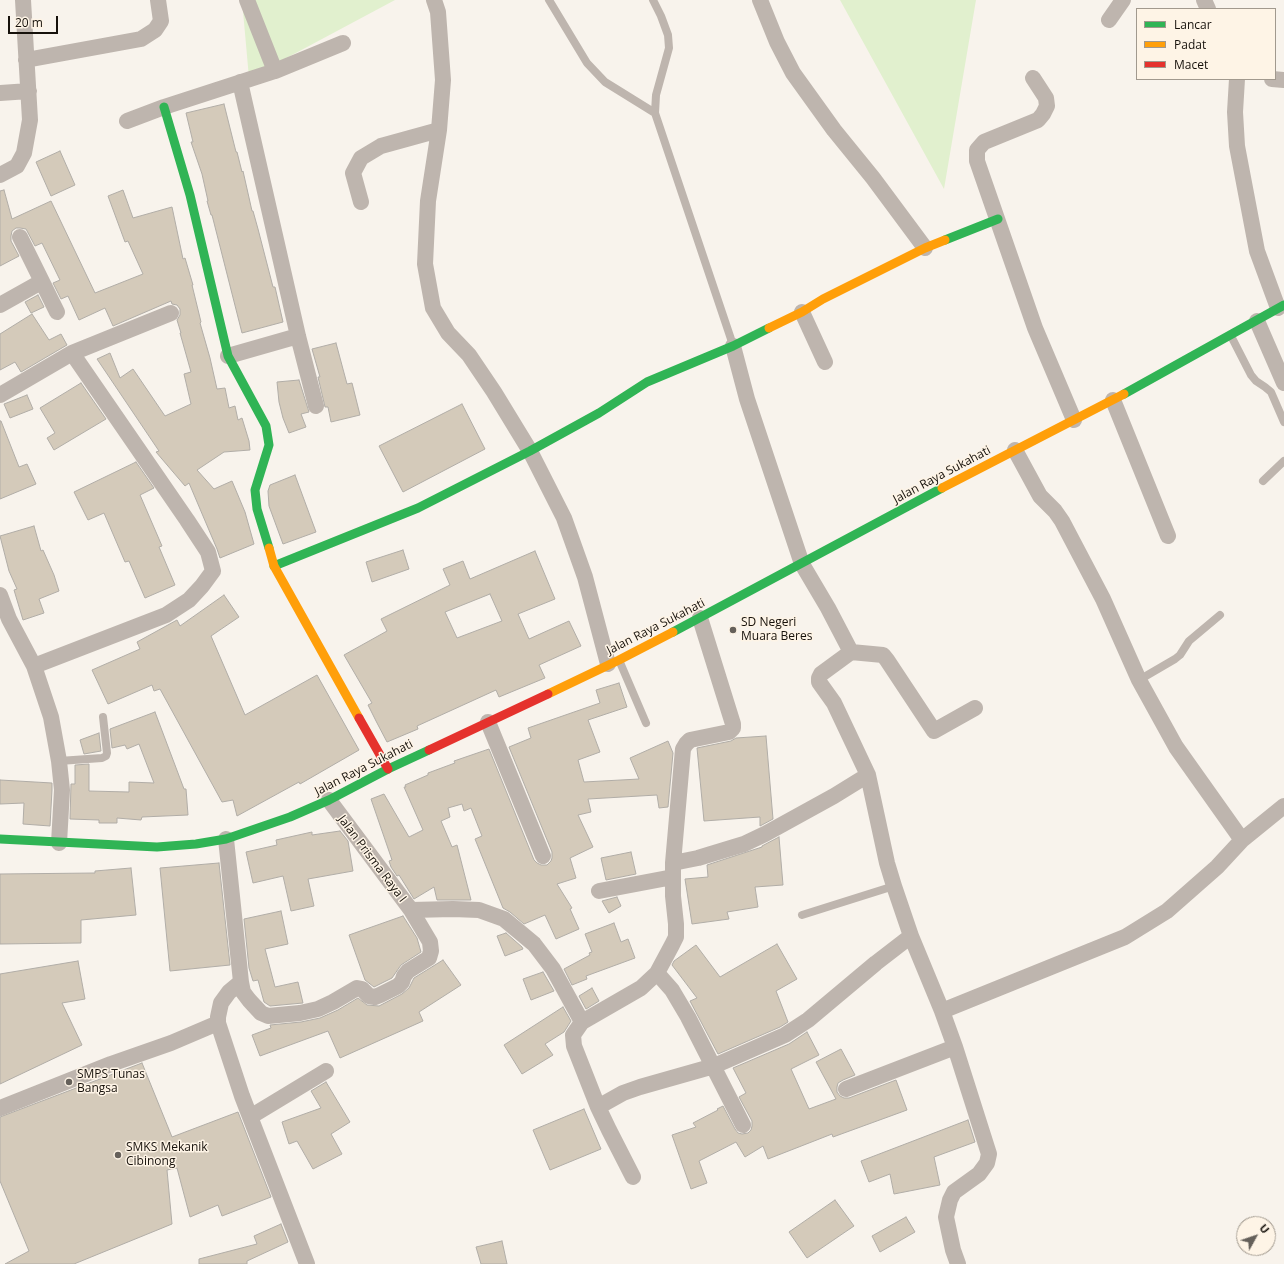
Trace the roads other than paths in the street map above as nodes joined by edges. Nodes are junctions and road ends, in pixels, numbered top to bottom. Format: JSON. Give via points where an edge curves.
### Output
{"nodes":[{"id":1,"x":23,"y":0,"type":"edge"},
{"id":2,"x":158,"y":0,"type":"edge"},
{"id":3,"x":247,"y":0,"type":"edge"},
{"id":4,"x":434,"y":0,"type":"edge"},
{"id":5,"x":549,"y":0,"type":"edge"},
{"id":6,"x":653,"y":0,"type":"edge"},
{"id":7,"x":760,"y":0,"type":"edge"},
{"id":8,"x":1123,"y":0,"type":"edge"},
{"id":9,"x":1109,"y":20,"type":"dead end"},
{"id":10,"x":343,"y":43,"type":"dead end"},
{"id":11,"x":26,"y":60,"type":"junction"},
{"id":12,"x":275,"y":71,"type":"junction"},
{"id":13,"x":1032,"y":78,"type":"dead end"},
{"id":14,"x":1237,"y":80,"type":"edge"},
{"id":15,"x":240,"y":82,"type":"junction"},
{"id":16,"x":29,"y":91,"type":"junction"},
{"id":17,"x":0,"y":93,"type":"edge"},
{"id":18,"x":164,"y":107,"type":"junction"},
{"id":19,"x":655,"y":113,"type":"junction"},
{"id":20,"x":127,"y":121,"type":"dead end"},
{"id":21,"x":439,"y":130,"type":"junction"},
{"id":22,"x":0,"y":175,"type":"edge"},
{"id":23,"x":361,"y":202,"type":"dead end"},
{"id":24,"x":998,"y":219,"type":"junction"},
{"id":25,"x":20,"y":237,"type":"dead end"},
{"id":26,"x":925,"y":248,"type":"junction"},
{"id":27,"x":41,"y":282,"type":"junction"},
{"id":28,"x":0,"y":305,"type":"edge"},
{"id":29,"x":1281,"y":306,"type":"edge"},
{"id":30,"x":57,"y":312,"type":"dead end"},
{"id":31,"x":802,"y":312,"type":"junction"},
{"id":32,"x":171,"y":313,"type":"dead end"},
{"id":33,"x":1257,"y":321,"type":"junction"},
{"id":34,"x":298,"y":336,"type":"junction"},
{"id":35,"x":1231,"y":336,"type":"junction"},
{"id":36,"x":733,"y":346,"type":"junction"},
{"id":37,"x":72,"y":352,"type":"junction"},
{"id":38,"x":228,"y":356,"type":"junction"},
{"id":39,"x":826,"y":362,"type":"dead end"},
{"id":40,"x":1284,"y":383,"type":"edge"},
{"id":41,"x":0,"y":395,"type":"edge"},
{"id":42,"x":1113,"y":400,"type":"junction"},
{"id":43,"x":316,"y":406,"type":"dead end"},
{"id":44,"x":1074,"y":420,"type":"junction"},
{"id":45,"x":1284,"y":422,"type":"edge"},
{"id":46,"x":1015,"y":450,"type":"junction"},
{"id":47,"x":530,"y":451,"type":"junction"},
{"id":48,"x":1284,"y":461,"type":"edge"},
{"id":49,"x":1264,"y":481,"type":"dead end"},
{"id":50,"x":1168,"y":536,"type":"dead end"},
{"id":51,"x":802,"y":564,"type":"junction"},
{"id":52,"x":274,"y":566,"type":"junction"},
{"id":53,"x":0,"y":595,"type":"edge"},
{"id":54,"x":1220,"y":614,"type":"dead end"},
{"id":55,"x":700,"y":618,"type":"junction"},
{"id":56,"x":851,"y":652,"type":"junction"},
{"id":57,"x":613,"y":662,"type":"junction"},
{"id":58,"x":34,"y":666,"type":"junction"},
{"id":59,"x":1139,"y":680,"type":"junction"},
{"id":60,"x":976,"y":708,"type":"dead end"},
{"id":61,"x":103,"y":717,"type":"dead end"},
{"id":62,"x":488,"y":722,"type":"junction"},
{"id":63,"x":646,"y":723,"type":"dead end"},
{"id":64,"x":59,"y":761,"type":"junction"},
{"id":65,"x":388,"y":769,"type":"junction"},
{"id":66,"x":868,"y":775,"type":"junction"},
{"id":67,"x":329,"y":800,"type":"junction"},
{"id":68,"x":1284,"y":806,"type":"edge"},
{"id":69,"x":0,"y":839,"type":"edge"},
{"id":70,"x":226,"y":839,"type":"junction"},
{"id":71,"x":1242,"y":840,"type":"junction"},
{"id":72,"x":59,"y":843,"type":"junction"},
{"id":73,"x":543,"y":856,"type":"dead end"},
{"id":74,"x":673,"y":870,"type":"junction"},
{"id":75,"x":894,"y":886,"type":"junction"},
{"id":76,"x":599,"y":892,"type":"dead end"},
{"id":77,"x":411,"y":910,"type":"junction"},
{"id":78,"x":802,"y":915,"type":"dead end"},
{"id":79,"x":911,"y":936,"type":"junction"},
{"id":80,"x":657,"y":973,"type":"junction"},
{"id":81,"x":241,"y":982,"type":"junction"},
{"id":82,"x":942,"y":1011,"type":"junction"},
{"id":83,"x":582,"y":1022,"type":"junction"},
{"id":84,"x":218,"y":1023,"type":"junction"},
{"id":85,"x":955,"y":1047,"type":"junction"},
{"id":86,"x":714,"y":1066,"type":"junction"},
{"id":87,"x":326,"y":1071,"type":"dead end"},
{"id":88,"x":846,"y":1089,"type":"dead end"},
{"id":89,"x":598,"y":1107,"type":"junction"},
{"id":90,"x":0,"y":1108,"type":"edge"},
{"id":91,"x":250,"y":1117,"type":"junction"},
{"id":92,"x":743,"y":1125,"type":"dead end"},
{"id":93,"x":633,"y":1177,"type":"dead end"},
{"id":94,"x":307,"y":1264,"type":"edge"},
{"id":95,"x":958,"y":1264,"type":"edge"}],
"edges":[{"from":1,"to":11,"type":"street"},
{"from":2,"to":11,"type":"street","via":[[161,21],[155,30],[140,39]]},
{"from":3,"to":12,"type":"street"},
{"from":4,"to":21,"type":"street","via":[[438,12],[443,80]]},
{"from":5,"to":19,"type":"lane","via":[[587,63],[605,82]]},
{"from":6,"to":19,"type":"lane","via":[[668,35],[669,48],[656,95]]},
{"from":7,"to":26,"type":"street","via":[[793,73]]},
{"from":8,"to":9,"type":"street"},
{"from":10,"to":12,"type":"street"},
{"from":11,"to":16,"type":"street"},
{"from":12,"to":15,"type":"street"},
{"from":13,"to":24,"type":"street","via":[[1046,98],[1047,106],[1043,114],[1038,120],[984,142],[977,150],[977,161]]},
{"from":14,"to":29,"type":"street","via":[[1236,146],[1257,251]]},
{"from":15,"to":18,"type":"street"},
{"from":15,"to":34,"type":"street"},
{"from":16,"to":17,"type":"street"},
{"from":16,"to":22,"type":"street","via":[[30,120],[24,153],[16,166]]},
{"from":18,"to":20,"type":"street"},
{"from":18,"to":38,"type":"street","via":[[190,195]]},
{"from":19,"to":36,"type":"lane"},
{"from":21,"to":23,"type":"street","via":[[381,146],[361,158],[353,173]]},
{"from":21,"to":47,"type":"street","via":[[428,201],[425,264],[432,308],[448,333],[469,355]]},
{"from":24,"to":26,"type":"street"},
{"from":24,"to":44,"type":"street","via":[[1035,328]]},
{"from":25,"to":27,"type":"street"},
{"from":26,"to":31,"type":"street"},
{"from":27,"to":28,"type":"street"},
{"from":27,"to":30,"type":"street"},
{"from":29,"to":33,"type":"street","name":"Jalan Raya Sukahati"},
{"from":31,"to":36,"type":"street"},
{"from":31,"to":39,"type":"street"},
{"from":32,"to":37,"type":"street"},
{"from":33,"to":35,"type":"street","name":"Jalan Raya Sukahati"},
{"from":33,"to":40,"type":"street"},
{"from":34,"to":38,"type":"street"},
{"from":34,"to":43,"type":"street"},
{"from":35,"to":42,"type":"street","name":"Jalan Raya Sukahati"},
{"from":35,"to":45,"type":"lane","via":[[1251,375],[1271,392]]},
{"from":36,"to":47,"type":"street","via":[[647,382],[599,413]]},
{"from":36,"to":51,"type":"street","via":[[747,399]]},
{"from":37,"to":41,"type":"street"},
{"from":37,"to":58,"type":"street","via":[[208,552],[213,571],[188,600],[166,615]]},
{"from":38,"to":52,"type":"street","via":[[266,426],[269,445],[255,490],[256,508]]},
{"from":42,"to":44,"type":"street","name":"Jalan Raya Sukahati"},
{"from":42,"to":50,"type":"street"},
{"from":44,"to":46,"type":"street","name":"Jalan Raya Sukahati"},
{"from":46,"to":51,"type":"street","name":"Jalan Raya Sukahati"},
{"from":46,"to":59,"type":"street","via":[[1040,496],[1062,522],[1103,599]]},
{"from":47,"to":52,"type":"street","via":[[418,508]]},
{"from":47,"to":57,"type":"street","via":[[564,518]]},
{"from":48,"to":49,"type":"lane"},
{"from":51,"to":55,"type":"street","name":"Jalan Raya Sukahati"},
{"from":51,"to":56,"type":"street"},
{"from":52,"to":65,"type":"street"},
{"from":53,"to":58,"type":"street","via":[[9,619]]},
{"from":54,"to":59,"type":"lane","via":[[1189,640],[1176,659]]},
{"from":55,"to":57,"type":"street","name":"Jalan Raya Sukahati"},
{"from":55,"to":74,"type":"street","via":[[733,726],[729,732],[690,740],[684,747]]},
{"from":56,"to":60,"type":"street","via":[[883,655],[934,731]]},
{"from":56,"to":66,"type":"street","via":[[819,678],[834,703]]},
{"from":57,"to":62,"type":"street","name":"Jalan Raya Sukahati"},
{"from":57,"to":63,"type":"lane"},
{"from":58,"to":64,"type":"street","via":[[51,717]]},
{"from":59,"to":71,"type":"street","via":[[1176,747]]},
{"from":61,"to":64,"type":"lane","via":[[106,756]]},
{"from":62,"to":65,"type":"street","name":"Jalan Raya Sukahati"},
{"from":62,"to":73,"type":"street"},
{"from":64,"to":72,"type":"street","via":[[62,790]]},
{"from":65,"to":67,"type":"street","name":"Jalan Raya Sukahati"},
{"from":66,"to":74,"type":"street","via":[[765,834],[744,844],[698,858]]},
{"from":66,"to":75,"type":"street"},
{"from":67,"to":70,"type":"street","name":"Jalan Raya Sukahati","via":[[290,817]]},
{"from":67,"to":77,"type":"street","name":"Jalan Prisma Raya I"},
{"from":68,"to":71,"type":"street"},
{"from":69,"to":72,"type":"street","name":"Jalan Raya Sukahati"},
{"from":70,"to":72,"type":"street","name":"Jalan Raya Sukahati","via":[[157,847]]},
{"from":70,"to":81,"type":"street"},
{"from":71,"to":82,"type":"street","via":[[1217,867],[1167,911],[1125,937]]},
{"from":74,"to":76,"type":"street"},
{"from":74,"to":80,"type":"street","via":[[676,937]]},
{"from":75,"to":78,"type":"lane"},
{"from":75,"to":79,"type":"street"},
{"from":77,"to":81,"type":"street","via":[[430,942],[431,951],[428,958],[408,971],[398,986],[380,995],[369,996],[357,988],[318,1009],[300,1014],[268,1016],[261,1013],[249,1000],[243,992]]},
{"from":77,"to":83,"type":"street","name":"Jalan Prisma Raya I","via":[[479,910],[504,919],[534,944],[553,969]]},
{"from":79,"to":82,"type":"street"},
{"from":79,"to":86,"type":"street","via":[[808,1020],[785,1035]]},
{"from":80,"to":83,"type":"street","via":[[641,988]]},
{"from":80,"to":86,"type":"street","via":[[672,990]]},
{"from":81,"to":84,"type":"street","via":[[221,1003]]},
{"from":82,"to":85,"type":"street"},
{"from":83,"to":89,"type":"street","via":[[573,1035],[574,1046]]},
{"from":84,"to":90,"type":"street"},
{"from":84,"to":91,"type":"street"},
{"from":85,"to":88,"type":"street"},
{"from":85,"to":95,"type":"street","via":[[989,1154],[987,1163],[979,1174],[954,1192],[950,1200],[946,1216]]},
{"from":86,"to":89,"type":"street","via":[[623,1093]]},
{"from":86,"to":92,"type":"street"},
{"from":87,"to":91,"type":"street"},
{"from":89,"to":93,"type":"street"},
{"from":91,"to":94,"type":"street"}]}
